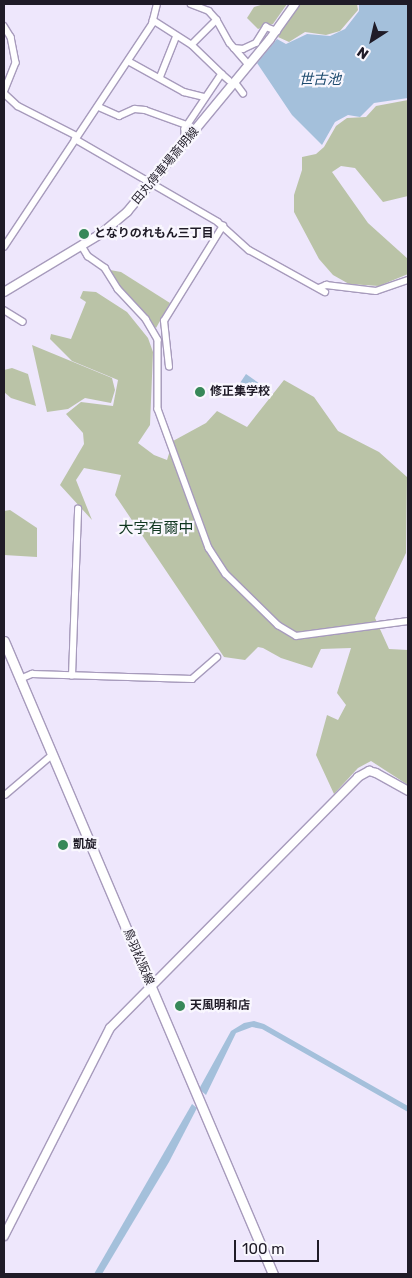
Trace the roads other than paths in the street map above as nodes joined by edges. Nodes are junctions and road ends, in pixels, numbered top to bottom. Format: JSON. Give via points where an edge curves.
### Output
{"nodes":[{"id":1,"x":157,"y":4,"type":"edge"},
{"id":2,"x":191,"y":4,"type":"edge"},
{"id":3,"x":295,"y":4,"type":"edge"},
{"id":4,"x":153,"y":20,"type":"junction"},
{"id":5,"x":216,"y":20,"type":"junction"},
{"id":6,"x":4,"y":26,"type":"edge"},
{"id":7,"x":277,"y":31,"type":"junction"},
{"id":8,"x":176,"y":37,"type":"junction"},
{"id":9,"x":192,"y":45,"type":"junction"},
{"id":10,"x":234,"y":48,"type":"junction"},
{"id":11,"x":128,"y":61,"type":"junction"},
{"id":12,"x":249,"y":65,"type":"junction"},
{"id":13,"x":222,"y":74,"type":"junction"},
{"id":14,"x":160,"y":77,"type":"junction"},
{"id":15,"x":230,"y":80,"type":"dead end"},
{"id":16,"x":238,"y":86,"type":"dead end"},
{"id":17,"x":4,"y":93,"type":"edge"},
{"id":18,"x":243,"y":93,"type":"dead end"},
{"id":19,"x":204,"y":97,"type":"junction"},
{"id":20,"x":99,"y":107,"type":"junction"},
{"id":21,"x":187,"y":125,"type":"junction"},
{"id":22,"x":76,"y":137,"type":"junction"},
{"id":23,"x":185,"y":144,"type":"junction"},
{"id":24,"x":152,"y":182,"type":"junction"},
{"id":25,"x":223,"y":226,"type":"junction"},
{"id":26,"x":82,"y":246,"type":"junction"},
{"id":27,"x":4,"y":247,"type":"edge"},
{"id":28,"x":408,"y":280,"type":"edge"},
{"id":29,"x":318,"y":288,"type":"junction"},
{"id":30,"x":4,"y":292,"type":"edge"},
{"id":31,"x":325,"y":292,"type":"dead end"},
{"id":32,"x":4,"y":310,"type":"edge"},
{"id":33,"x":23,"y":322,"type":"dead end"},
{"id":34,"x":169,"y":367,"type":"dead end"},
{"id":35,"x":78,"y":509,"type":"dead end"},
{"id":36,"x":408,"y":621,"type":"edge"},
{"id":37,"x":4,"y":640,"type":"edge"},
{"id":38,"x":217,"y":657,"type":"dead end"},
{"id":39,"x":72,"y":676,"type":"junction"},
{"id":40,"x":20,"y":679,"type":"junction"},
{"id":41,"x":51,"y":756,"type":"junction"},
{"id":42,"x":408,"y":791,"type":"edge"},
{"id":43,"x":5,"y":795,"type":"dead end"},
{"id":44,"x":151,"y":987,"type":"junction"},
{"id":45,"x":4,"y":1236,"type":"edge"},
{"id":46,"x":273,"y":1274,"type":"edge"}],
"edges":[{"from":1,"to":4,"type":"street"},
{"from":2,"to":5,"type":"street","via":[[209,11]]},
{"from":3,"to":7,"type":"street","name":"田丸停車場斎明線"},
{"from":4,"to":8,"type":"street"},
{"from":4,"to":11,"type":"street"},
{"from":5,"to":9,"type":"street"},
{"from":5,"to":10,"type":"street"},
{"from":6,"to":17,"type":"street","via":[[11,37],[16,63]]},
{"from":7,"to":10,"type":"street","via":[[266,27],[256,43],[243,49]]},
{"from":7,"to":12,"type":"street","name":"田丸停車場斎明線"},
{"from":8,"to":9,"type":"street"},
{"from":8,"to":14,"type":"street"},
{"from":9,"to":13,"type":"street"},
{"from":10,"to":12,"type":"street"},
{"from":11,"to":14,"type":"street"},
{"from":11,"to":20,"type":"street"},
{"from":12,"to":23,"type":"street","name":"田丸停車場斎明線"},
{"from":13,"to":15,"type":"street"},
{"from":13,"to":19,"type":"street"},
{"from":14,"to":19,"type":"street","via":[[184,92]]},
{"from":16,"to":18,"type":"street"},
{"from":17,"to":22,"type":"street","via":[[18,106]]},
{"from":19,"to":21,"type":"street"},
{"from":20,"to":21,"type":"street","via":[[119,116],[135,109],[145,110]]},
{"from":20,"to":22,"type":"street"},
{"from":21,"to":23,"type":"street","via":[[183,133]]},
{"from":22,"to":24,"type":"street"},
{"from":22,"to":27,"type":"street"},
{"from":23,"to":24,"type":"street","name":"田丸停車場斎明線"},
{"from":24,"to":25,"type":"street"},
{"from":24,"to":26,"type":"street","name":"田丸停車場斎明線","via":[[116,222]]},
{"from":25,"to":29,"type":"street","via":[[249,250]]},
{"from":25,"to":34,"type":"street","via":[[164,320]]},
{"from":26,"to":30,"type":"street","name":"田丸停車場斎明線"},
{"from":26,"to":36,"type":"street","via":[[88,256],[105,268],[118,289],[146,319],[158,340],[158,409],[209,548],[226,574],[278,625],[296,636]]},
{"from":28,"to":29,"type":"street","via":[[376,291],[326,285]]},
{"from":29,"to":31,"type":"street"},
{"from":32,"to":33,"type":"street"},
{"from":35,"to":39,"type":"street"},
{"from":37,"to":40,"type":"main road","name":"鳥羽松阪線"},
{"from":38,"to":39,"type":"street","via":[[192,680]]},
{"from":39,"to":40,"type":"street","via":[[32,674]]},
{"from":40,"to":41,"type":"main road","name":"鳥羽松阪線"},
{"from":41,"to":43,"type":"street"},
{"from":41,"to":44,"type":"main road","name":"鳥羽松阪線"},
{"from":42,"to":44,"type":"street","via":[[376,773],[361,774]]},
{"from":44,"to":45,"type":"street","via":[[107,1033]]},
{"from":44,"to":46,"type":"main road","name":"鳥羽松阪線"}]}
